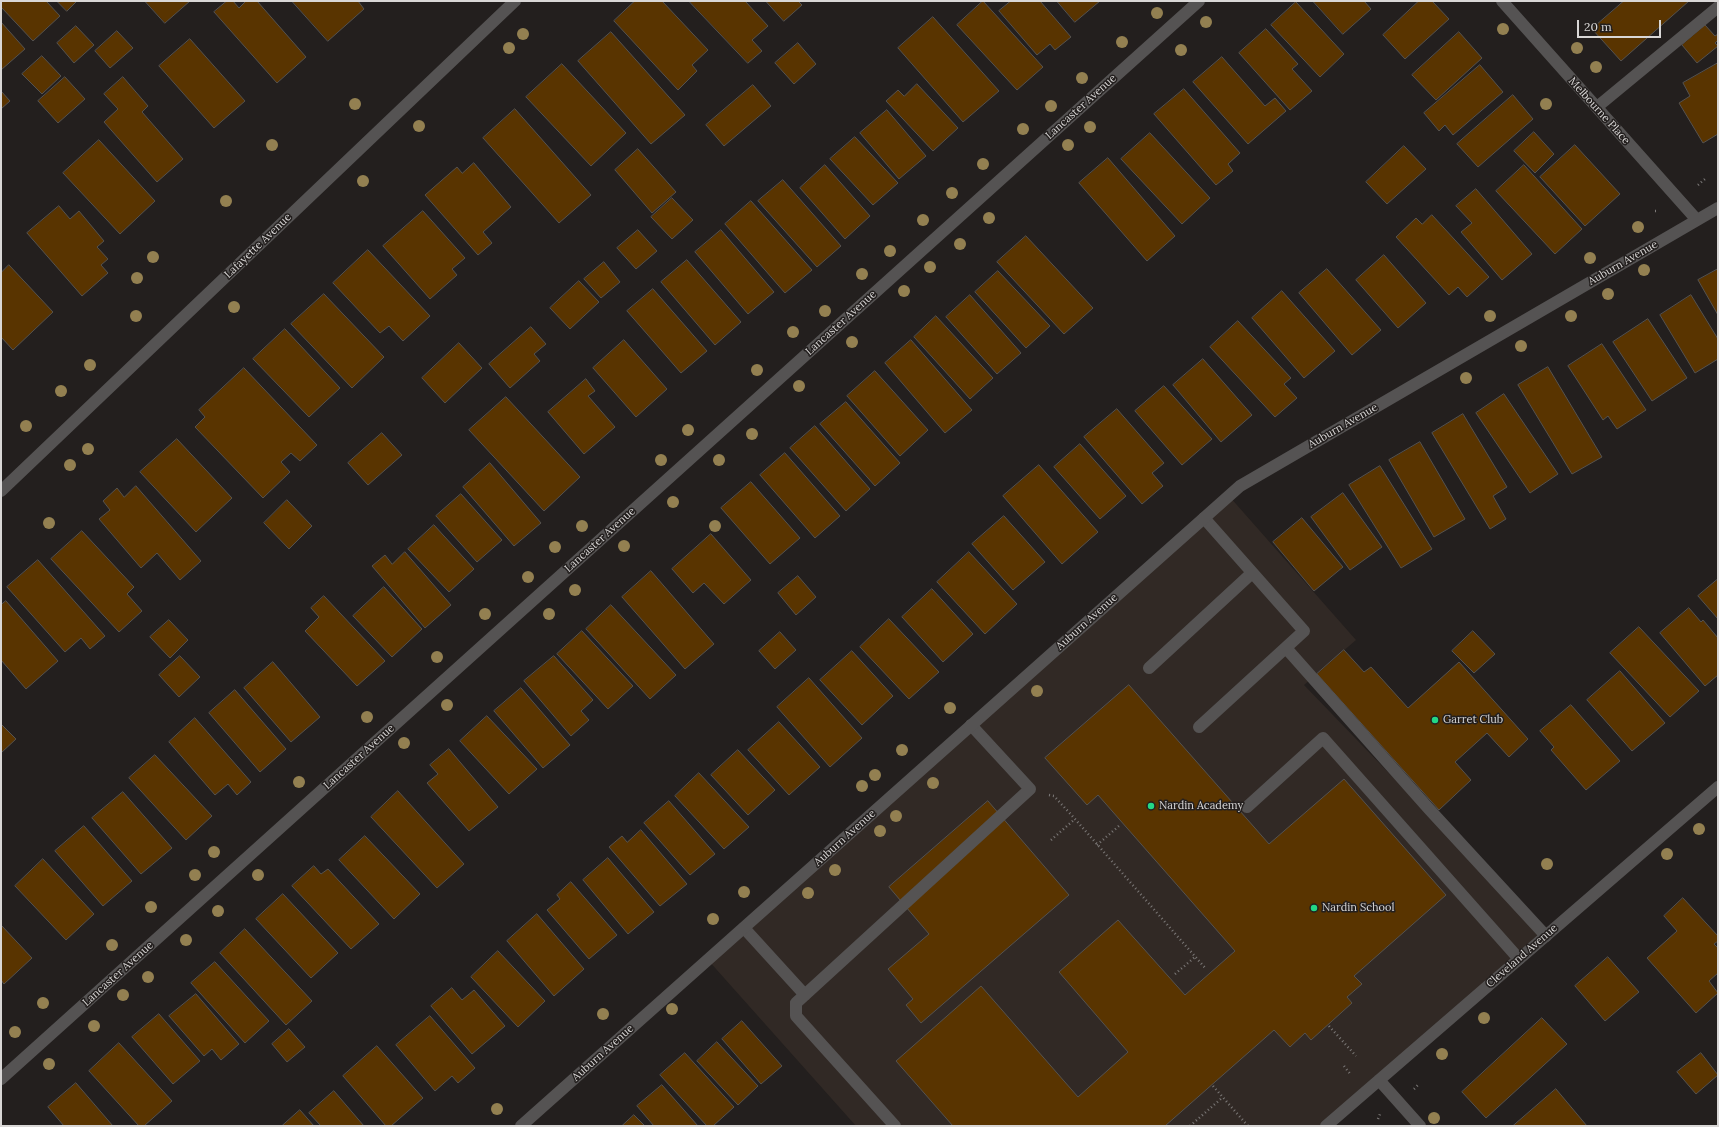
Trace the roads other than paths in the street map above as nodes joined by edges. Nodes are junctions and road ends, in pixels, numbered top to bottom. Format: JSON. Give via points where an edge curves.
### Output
{"nodes":[{"id":1,"x":515,"y":1,"type":"edge"},
{"id":2,"x":1199,"y":1,"type":"edge"},
{"id":3,"x":1502,"y":1,"type":"edge"},
{"id":4,"x":1718,"y":7,"type":"edge"},
{"id":5,"x":1597,"y":107,"type":"junction"},
{"id":6,"x":1718,"y":208,"type":"edge"},
{"id":7,"x":1697,"y":220,"type":"junction"},
{"id":8,"x":1,"y":492,"type":"edge"},
{"id":9,"x":1204,"y":518,"type":"junction"},
{"id":10,"x":1252,"y":572,"type":"junction"},
{"id":11,"x":1286,"y":648,"type":"junction"},
{"id":12,"x":1149,"y":668,"type":"dead end"},
{"id":13,"x":971,"y":725,"type":"junction"},
{"id":14,"x":1199,"y":727,"type":"dead end"},
{"id":15,"x":1718,"y":787,"type":"edge"},
{"id":16,"x":1247,"y":806,"type":"dead end"},
{"id":17,"x":744,"y":928,"type":"junction"},
{"id":18,"x":1546,"y":936,"type":"junction"},
{"id":19,"x":1519,"y":959,"type":"junction"},
{"id":20,"x":805,"y":995,"type":"junction"},
{"id":21,"x":1,"y":1080,"type":"edge"},
{"id":22,"x":1379,"y":1080,"type":"junction"},
{"id":23,"x":521,"y":1126,"type":"edge"},
{"id":24,"x":895,"y":1126,"type":"edge"},
{"id":25,"x":1326,"y":1126,"type":"edge"},
{"id":26,"x":1420,"y":1126,"type":"edge"}],
"edges":[{"from":1,"to":8,"type":"street","name":"Lafayette Avenue"},
{"from":2,"to":21,"type":"street","name":"Lancaster Avenue"},
{"from":3,"to":5,"type":"street","name":"Melbourne Place"},
{"from":4,"to":5,"type":"street"},
{"from":5,"to":7,"type":"street","name":"Melbourne Place"},
{"from":6,"to":7,"type":"street","name":"Auburn Avenue"},
{"from":7,"to":9,"type":"street","name":"Auburn Avenue","via":[[1240,486]]},
{"from":9,"to":10,"type":"street"},
{"from":9,"to":13,"type":"street","name":"Auburn Avenue"},
{"from":10,"to":11,"type":"street","via":[[1304,631]]},
{"from":10,"to":12,"type":"street"},
{"from":11,"to":14,"type":"street"},
{"from":11,"to":18,"type":"street"},
{"from":13,"to":17,"type":"street","name":"Auburn Avenue"},
{"from":13,"to":20,"type":"street","via":[[1030,789]]},
{"from":15,"to":18,"type":"street","name":"Cleveland Avenue"},
{"from":16,"to":19,"type":"street","via":[[1323,738]]},
{"from":17,"to":20,"type":"street"},
{"from":17,"to":23,"type":"street","name":"Auburn Avenue"},
{"from":18,"to":19,"type":"street","name":"Cleveland Avenue"},
{"from":19,"to":22,"type":"street","name":"Cleveland Avenue"},
{"from":20,"to":24,"type":"street","via":[[796,1003],[796,1016]]},
{"from":22,"to":25,"type":"street","name":"Cleveland Avenue"},
{"from":22,"to":26,"type":"street"}]}
